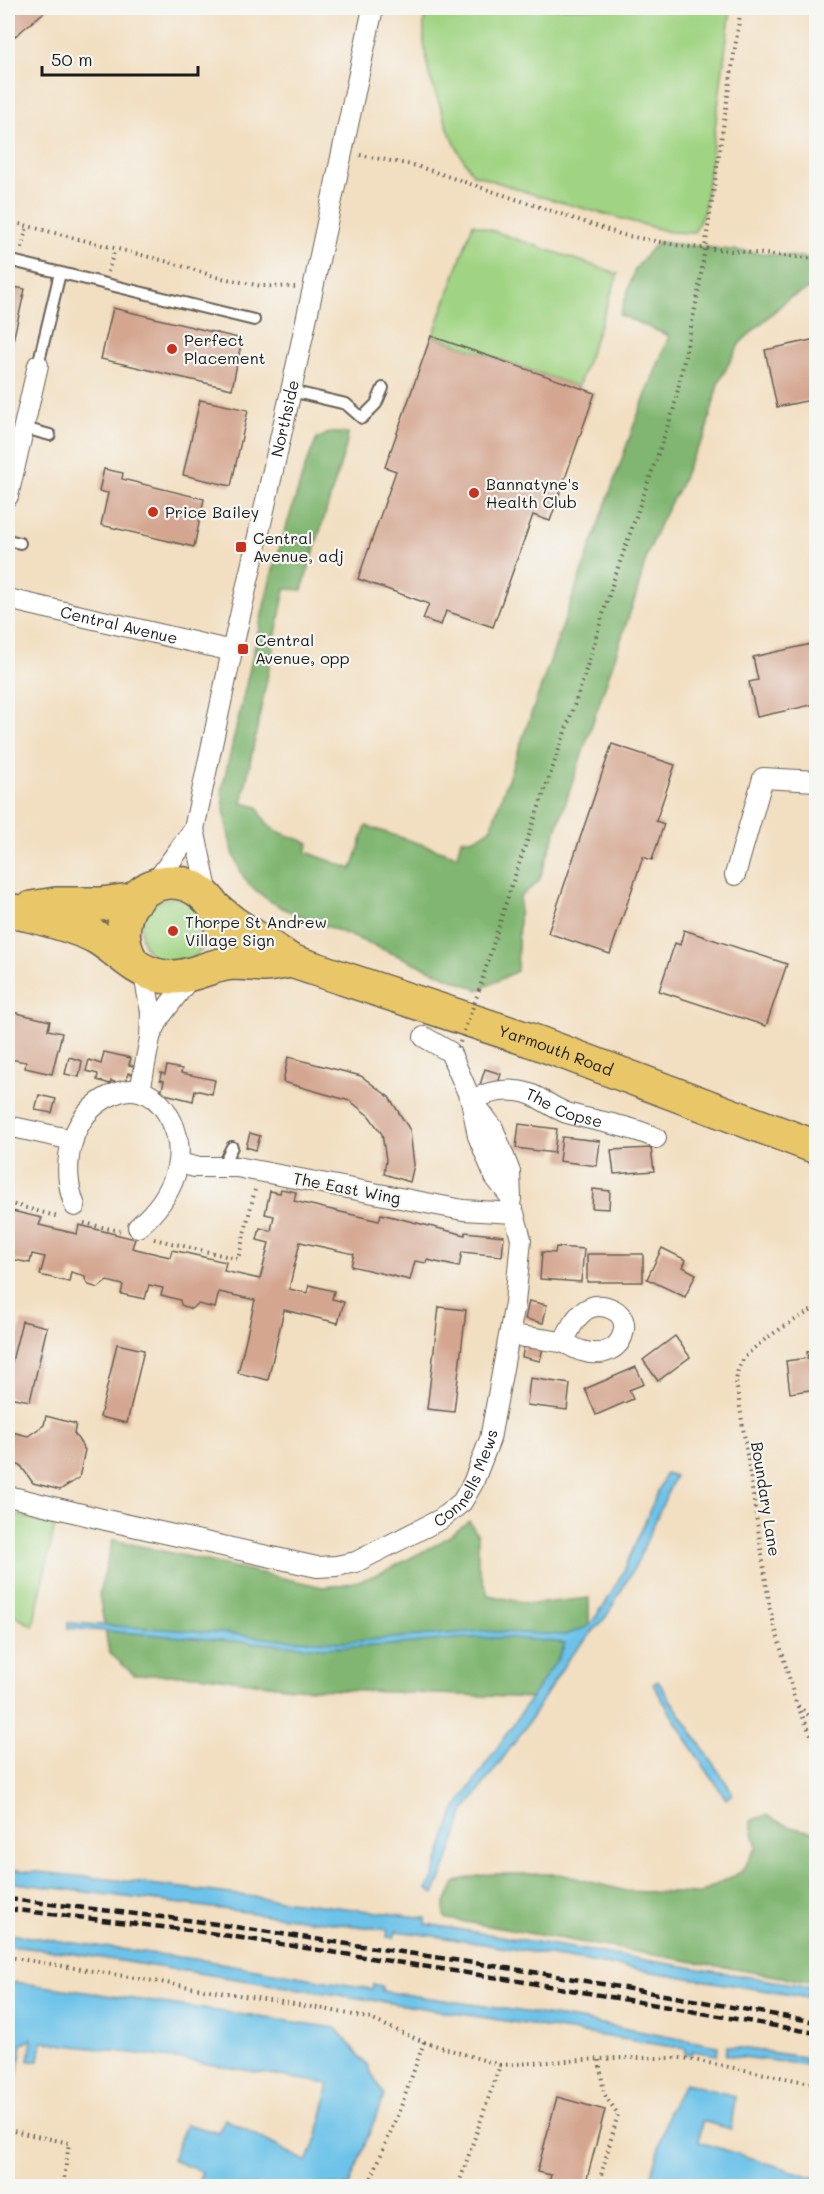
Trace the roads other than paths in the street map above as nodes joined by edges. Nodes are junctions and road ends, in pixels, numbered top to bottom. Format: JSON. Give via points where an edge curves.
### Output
{"nodes":[{"id":1,"x":373,"y":8,"type":"edge"},
{"id":2,"x":8,"y":260,"type":"edge"},
{"id":3,"x":60,"y":273,"type":"junction"},
{"id":4,"x":254,"y":320,"type":"dead end"},
{"id":5,"x":38,"y":365,"type":"joint"},
{"id":6,"x":384,"y":388,"type":"dead end"},
{"id":7,"x":291,"y":391,"type":"junction"},
{"id":8,"x":24,"y":428,"type":"junction"},
{"id":9,"x":50,"y":435,"type":"dead end"},
{"id":10,"x":10,"y":469,"type":"edge"},
{"id":11,"x":8,"y":496,"type":"edge"},
{"id":12,"x":8,"y":540,"type":"edge"},
{"id":13,"x":20,"y":543,"type":"dead end"},
{"id":14,"x":8,"y":599,"type":"edge"},
{"id":15,"x":232,"y":651,"type":"junction"},
{"id":16,"x":816,"y":781,"type":"edge"},
{"id":17,"x":194,"y":829,"type":"junction"},
{"id":18,"x":735,"y":875,"type":"dead end"},
{"id":19,"x":144,"y":893,"type":"junction"},
{"id":20,"x":212,"y":904,"type":"junction"},
{"id":21,"x":11,"y":911,"type":"edge"},
{"id":22,"x":291,"y":961,"type":"junction"},
{"id":23,"x":137,"y":966,"type":"junction"},
{"id":24,"x":200,"y":971,"type":"junction"},
{"id":25,"x":424,"y":1037,"type":"dead end"},
{"id":26,"x":150,"y":1038,"type":"junction"},
{"id":27,"x":140,"y":1091,"type":"junction"},
{"id":28,"x":471,"y":1100,"type":"junction"},
{"id":29,"x":8,"y":1126,"type":"edge"},
{"id":30,"x":657,"y":1138,"type":"dead end"},
{"id":31,"x":73,"y":1140,"type":"junction"},
{"id":32,"x":232,"y":1147,"type":"dead end"},
{"id":33,"x":816,"y":1147,"type":"edge"},
{"id":34,"x":179,"y":1163,"type":"junction"},
{"id":35,"x":222,"y":1166,"type":"junction"},
{"id":36,"x":512,"y":1204,"type":"junction"},
{"id":37,"x":75,"y":1206,"type":"dead end"},
{"id":38,"x":138,"y":1227,"type":"dead end"},
{"id":39,"x":510,"y":1335,"type":"junction"},
{"id":40,"x":564,"y":1342,"type":"dead end"},
{"id":41,"x":8,"y":1496,"type":"edge"}],
"edges":[{"from":1,"to":7,"type":"street","name":"Northside"},
{"from":2,"to":3,"type":"lane"},
{"from":3,"to":4,"type":"lane"},
{"from":3,"to":5,"type":"lane"},
{"from":5,"to":8,"type":"street"},
{"from":6,"to":7,"type":"lane","via":[[376,404],[362,418],[346,404]]},
{"from":7,"to":15,"type":"street","name":"Northside"},
{"from":8,"to":9,"type":"lane"},
{"from":8,"to":10,"type":"street"},
{"from":10,"to":11,"type":"street"},
{"from":12,"to":13,"type":"lane"},
{"from":14,"to":15,"type":"street","name":"Central Avenue"},
{"from":15,"to":17,"type":"street","name":"Northside"},
{"from":16,"to":18,"type":"street","via":[[763,778]]},
{"from":17,"to":19,"type":"street","name":"Northside"},
{"from":17,"to":20,"type":"street","name":"Northside"},
{"from":19,"to":20,"type":"highway","name":"Yarmouth Road","via":[[164,883],[177,883],[190,886]]},
{"from":19,"to":21,"type":"highway","name":"Yarmouth Road","via":[[101,904],[56,904]]},
{"from":19,"to":23,"type":"highway","via":[[129,909],[123,929],[125,950]]},
{"from":20,"to":22,"type":"highway","name":"Yarmouth Road"},
{"from":20,"to":24,"type":"highway","via":[[221,924],[222,940],[215,959]]},
{"from":21,"to":23,"type":"highway","name":"Yarmouth Road","via":[[94,936]]},
{"from":22,"to":24,"type":"highway","name":"Yarmouth Road","via":[[230,964]]},
{"from":22,"to":33,"type":"highway","name":"Yarmouth Road","via":[[536,1042]]},
{"from":23,"to":24,"type":"highway","name":"Yarmouth Road","via":[[178,978]]},
{"from":23,"to":26,"type":"street","via":[[151,1012]]},
{"from":24,"to":26,"type":"street","via":[[160,1017]]},
{"from":25,"to":28,"type":"street","via":[[450,1052]]},
{"from":26,"to":27,"type":"street"},
{"from":27,"to":31,"type":"street","via":[[126,1090],[99,1102],[80,1122]]},
{"from":27,"to":34,"type":"street","via":[[164,1107],[177,1135]]},
{"from":28,"to":30,"type":"street","name":"The Copse","via":[[499,1090],[519,1091],[564,1112]]},
{"from":28,"to":36,"type":"street","via":[[493,1128],[510,1172]]},
{"from":29,"to":31,"type":"street"},
{"from":31,"to":37,"type":"street","via":[[69,1182]]},
{"from":32,"to":35,"type":"lane"},
{"from":34,"to":35,"type":"street","name":"The East Wing"},
{"from":34,"to":38,"type":"street","via":[[160,1205]]},
{"from":35,"to":36,"type":"street","name":"The East Wing","via":[[464,1210]]},
{"from":36,"to":39,"type":"street","name":"Connells Mews","via":[[521,1239]]},
{"from":39,"to":40,"type":"street"},
{"from":39,"to":41,"type":"street","name":"Connells Mews","via":[[490,1438],[462,1502],[441,1519],[374,1555],[336,1566],[316,1567]]}]}
